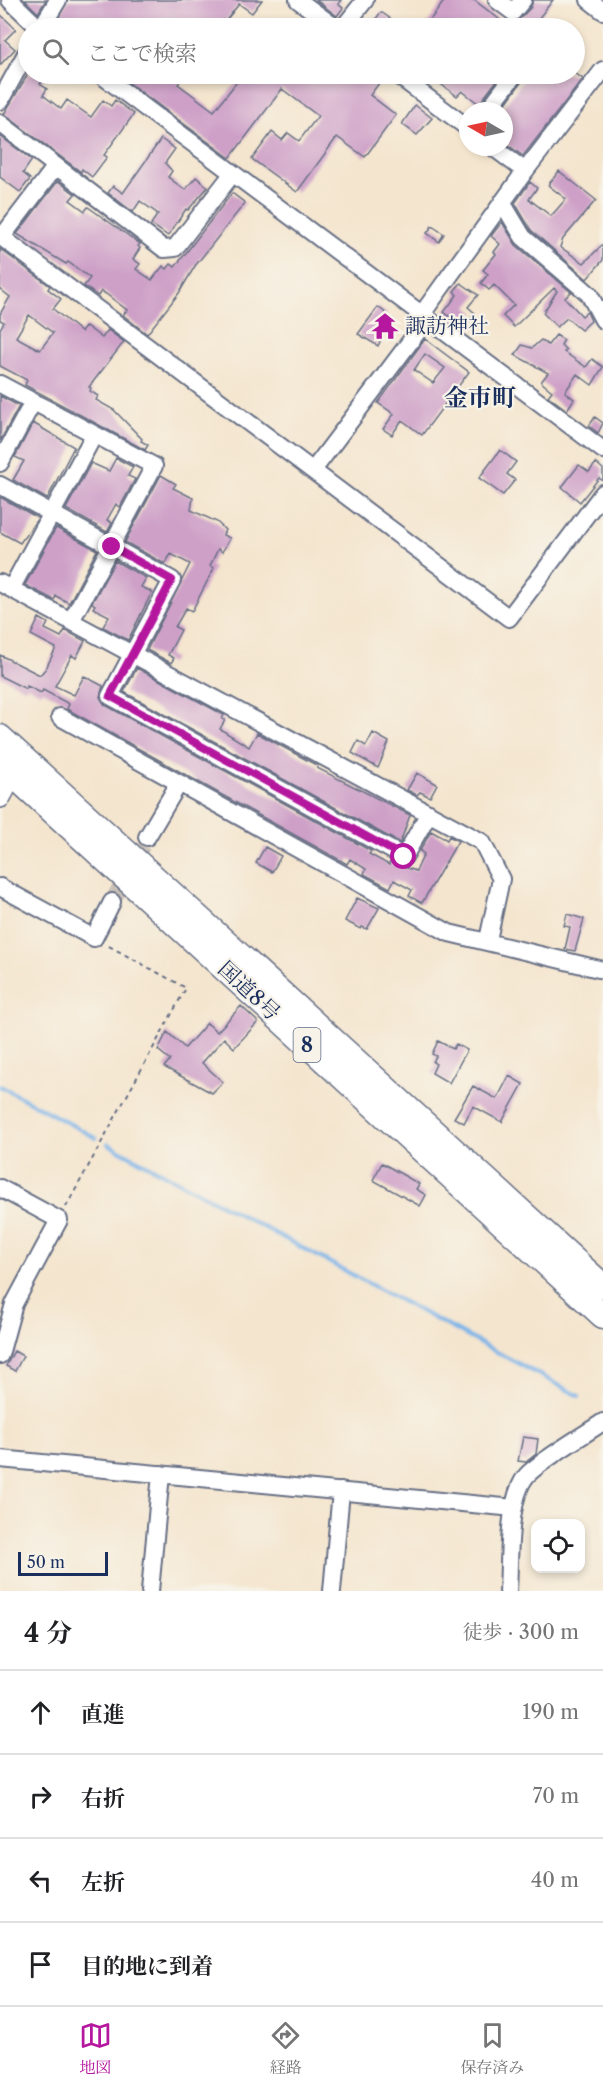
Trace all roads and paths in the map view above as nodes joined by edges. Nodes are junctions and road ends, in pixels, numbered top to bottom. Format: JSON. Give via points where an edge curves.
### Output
{"nodes":[{"id":1,"x":10,"y":0,"type":"edge"},
{"id":2,"x":58,"y":0,"type":"edge"},
{"id":3,"x":298,"y":0,"type":"edge"},
{"id":4,"x":365,"y":0,"type":"edge"},
{"id":5,"x":497,"y":0,"type":"edge"},
{"id":6,"x":523,"y":0,"type":"edge"},
{"id":7,"x":589,"y":0,"type":"edge"},
{"id":8,"x":603,"y":11,"type":"edge"},
{"id":9,"x":29,"y":18,"type":"edge"},
{"id":10,"x":46,"y":18,"type":"edge"},
{"id":11,"x":322,"y":18,"type":"edge"},
{"id":12,"x":352,"y":18,"type":"edge"},
{"id":13,"x":18,"y":68,"type":"edge"},
{"id":14,"x":603,"y":70,"type":"edge"},
{"id":15,"x":113,"y":84,"type":"edge"},
{"id":16,"x":409,"y":84,"type":"edge"},
{"id":17,"x":507,"y":84,"type":"edge"},
{"id":18,"x":0,"y":101,"type":"edge"},
{"id":19,"x":494,"y":102,"type":"edge"},
{"id":20,"x":459,"y":121,"type":"edge"},
{"id":21,"x":0,"y":123,"type":"edge"},
{"id":22,"x":505,"y":156,"type":"edge"},
{"id":23,"x":56,"y":166,"type":"junction"},
{"id":24,"x":525,"y":171,"type":"junction"},
{"id":25,"x":233,"y":173,"type":"junction"},
{"id":26,"x":502,"y":202,"type":"junction"},
{"id":27,"x":1,"y":236,"type":"edge"},
{"id":28,"x":425,"y":316,"type":"junction"},
{"id":29,"x":603,"y":320,"type":"edge"},
{"id":30,"x":0,"y":384,"type":"edge"},
{"id":31,"x":33,"y":402,"type":"junction"},
{"id":32,"x":94,"y":435,"type":"junction"},
{"id":33,"x":603,"y":450,"type":"edge"},
{"id":34,"x":0,"y":463,"type":"edge"},
{"id":35,"x":314,"y":469,"type":"junction"},
{"id":36,"x":0,"y":485,"type":"edge"},
{"id":37,"x":603,"y":493,"type":"edge"},
{"id":38,"x":52,"y":514,"type":"junction"},
{"id":39,"x":112,"y":547,"type":"junction"},
{"id":40,"x":6,"y":586,"type":"edge"},
{"id":41,"x":71,"y":621,"type":"junction"},
{"id":42,"x":132,"y":654,"type":"junction"},
{"id":43,"x":60,"y":717,"type":"dead end"},
{"id":44,"x":0,"y":736,"type":"edge"},
{"id":45,"x":11,"y":765,"type":"edge"},
{"id":46,"x":179,"y":783,"type":"junction"},
{"id":47,"x":0,"y":797,"type":"edge"},
{"id":48,"x":429,"y":813,"type":"junction"},
{"id":49,"x":147,"y":837,"type":"tunnel mouth"},
{"id":50,"x":0,"y":887,"type":"edge"},
{"id":51,"x":112,"y":902,"type":"tunnel mouth"},
{"id":52,"x":94,"y":938,"type":"junction"},
{"id":53,"x":488,"y":940,"type":"junction"},
{"id":54,"x":603,"y":970,"type":"edge"},
{"id":55,"x":0,"y":1188,"type":"edge"},
{"id":56,"x":59,"y":1221,"type":"junction"},
{"id":57,"x":564,"y":1249,"type":"junction"},
{"id":58,"x":603,"y":1277,"type":"edge"},
{"id":59,"x":603,"y":1286,"type":"edge"},
{"id":60,"x":603,"y":1316,"type":"edge"},
{"id":61,"x":0,"y":1355,"type":"edge"},
{"id":62,"x":603,"y":1422,"type":"edge"},
{"id":63,"x":0,"y":1459,"type":"edge"},
{"id":64,"x":161,"y":1474,"type":"junction"},
{"id":65,"x":341,"y":1491,"type":"junction"},
{"id":66,"x":514,"y":1508,"type":"junction"},
{"id":67,"x":150,"y":1591,"type":"edge"},
{"id":68,"x":332,"y":1591,"type":"edge"},
{"id":69,"x":508,"y":1591,"type":"edge"}],
"edges":[{"from":1,"to":9,"type":"street"},
{"from":2,"to":10,"type":"street"},
{"from":3,"to":11,"type":"street"},
{"from":4,"to":12,"type":"street"},
{"from":5,"to":6,"type":"street","via":[[513,12]]},
{"from":7,"to":8,"type":"street"},
{"from":13,"to":18,"type":"street"},
{"from":14,"to":24,"type":"street"},
{"from":15,"to":25,"type":"street"},
{"from":16,"to":20,"type":"street"},
{"from":17,"to":19,"type":"street"},
{"from":21,"to":23,"type":"street"},
{"from":22,"to":24,"type":"street"},
{"from":23,"to":25,"type":"street","via":[[164,249],[175,248]]},
{"from":23,"to":27,"type":"street"},
{"from":24,"to":26,"type":"street"},
{"from":25,"to":28,"type":"street"},
{"from":26,"to":28,"type":"street"},
{"from":26,"to":29,"type":"street","via":[[523,237],[589,294]]},
{"from":27,"to":35,"type":"street"},
{"from":28,"to":33,"type":"street"},
{"from":28,"to":35,"type":"street"},
{"from":30,"to":31,"type":"street"},
{"from":31,"to":32,"type":"street"},
{"from":31,"to":34,"type":"street"},
{"from":32,"to":38,"type":"street"},
{"from":32,"to":39,"type":"street","via":[[154,466]]},
{"from":35,"to":37,"type":"street","via":[[509,618]]},
{"from":36,"to":38,"type":"street"},
{"from":38,"to":39,"type":"street"},
{"from":38,"to":40,"type":"street"},
{"from":39,"to":41,"type":"street"},
{"from":39,"to":42,"type":"street","via":[[172,580]]},
{"from":40,"to":41,"type":"street"},
{"from":41,"to":42,"type":"street"},
{"from":42,"to":48,"type":"street"},
{"from":42,"to":48,"type":"street","via":[[110,696],[404,857]]},
{"from":43,"to":46,"type":"street"},
{"from":44,"to":45,"type":"highway","name":"国道8号","number":"8"},
{"from":45,"to":47,"type":"main road"},
{"from":45,"to":57,"type":"highway","name":"国道8号","number":"8"},
{"from":45,"to":60,"type":"highway","name":"国道8号","number":"8"},
{"from":46,"to":49,"type":"street"},
{"from":46,"to":53,"type":"street","via":[[448,933]]},
{"from":48,"to":53,"type":"street","via":[[482,842],[501,879]]},
{"from":50,"to":52,"type":"street"},
{"from":51,"to":52,"type":"street"},
{"from":52,"to":56,"type":"path","via":[[186,988]]},
{"from":53,"to":54,"type":"street"},
{"from":55,"to":56,"type":"street"},
{"from":56,"to":61,"type":"street","via":[[14,1304]]},
{"from":57,"to":58,"type":"highway"},
{"from":57,"to":59,"type":"highway","name":"国道8号","number":"8"},
{"from":62,"to":66,"type":"street","via":[[528,1474]]},
{"from":63,"to":64,"type":"street"},
{"from":64,"to":65,"type":"street"},
{"from":64,"to":67,"type":"street"},
{"from":65,"to":66,"type":"street"},
{"from":65,"to":68,"type":"street"},
{"from":66,"to":69,"type":"street"}]}
